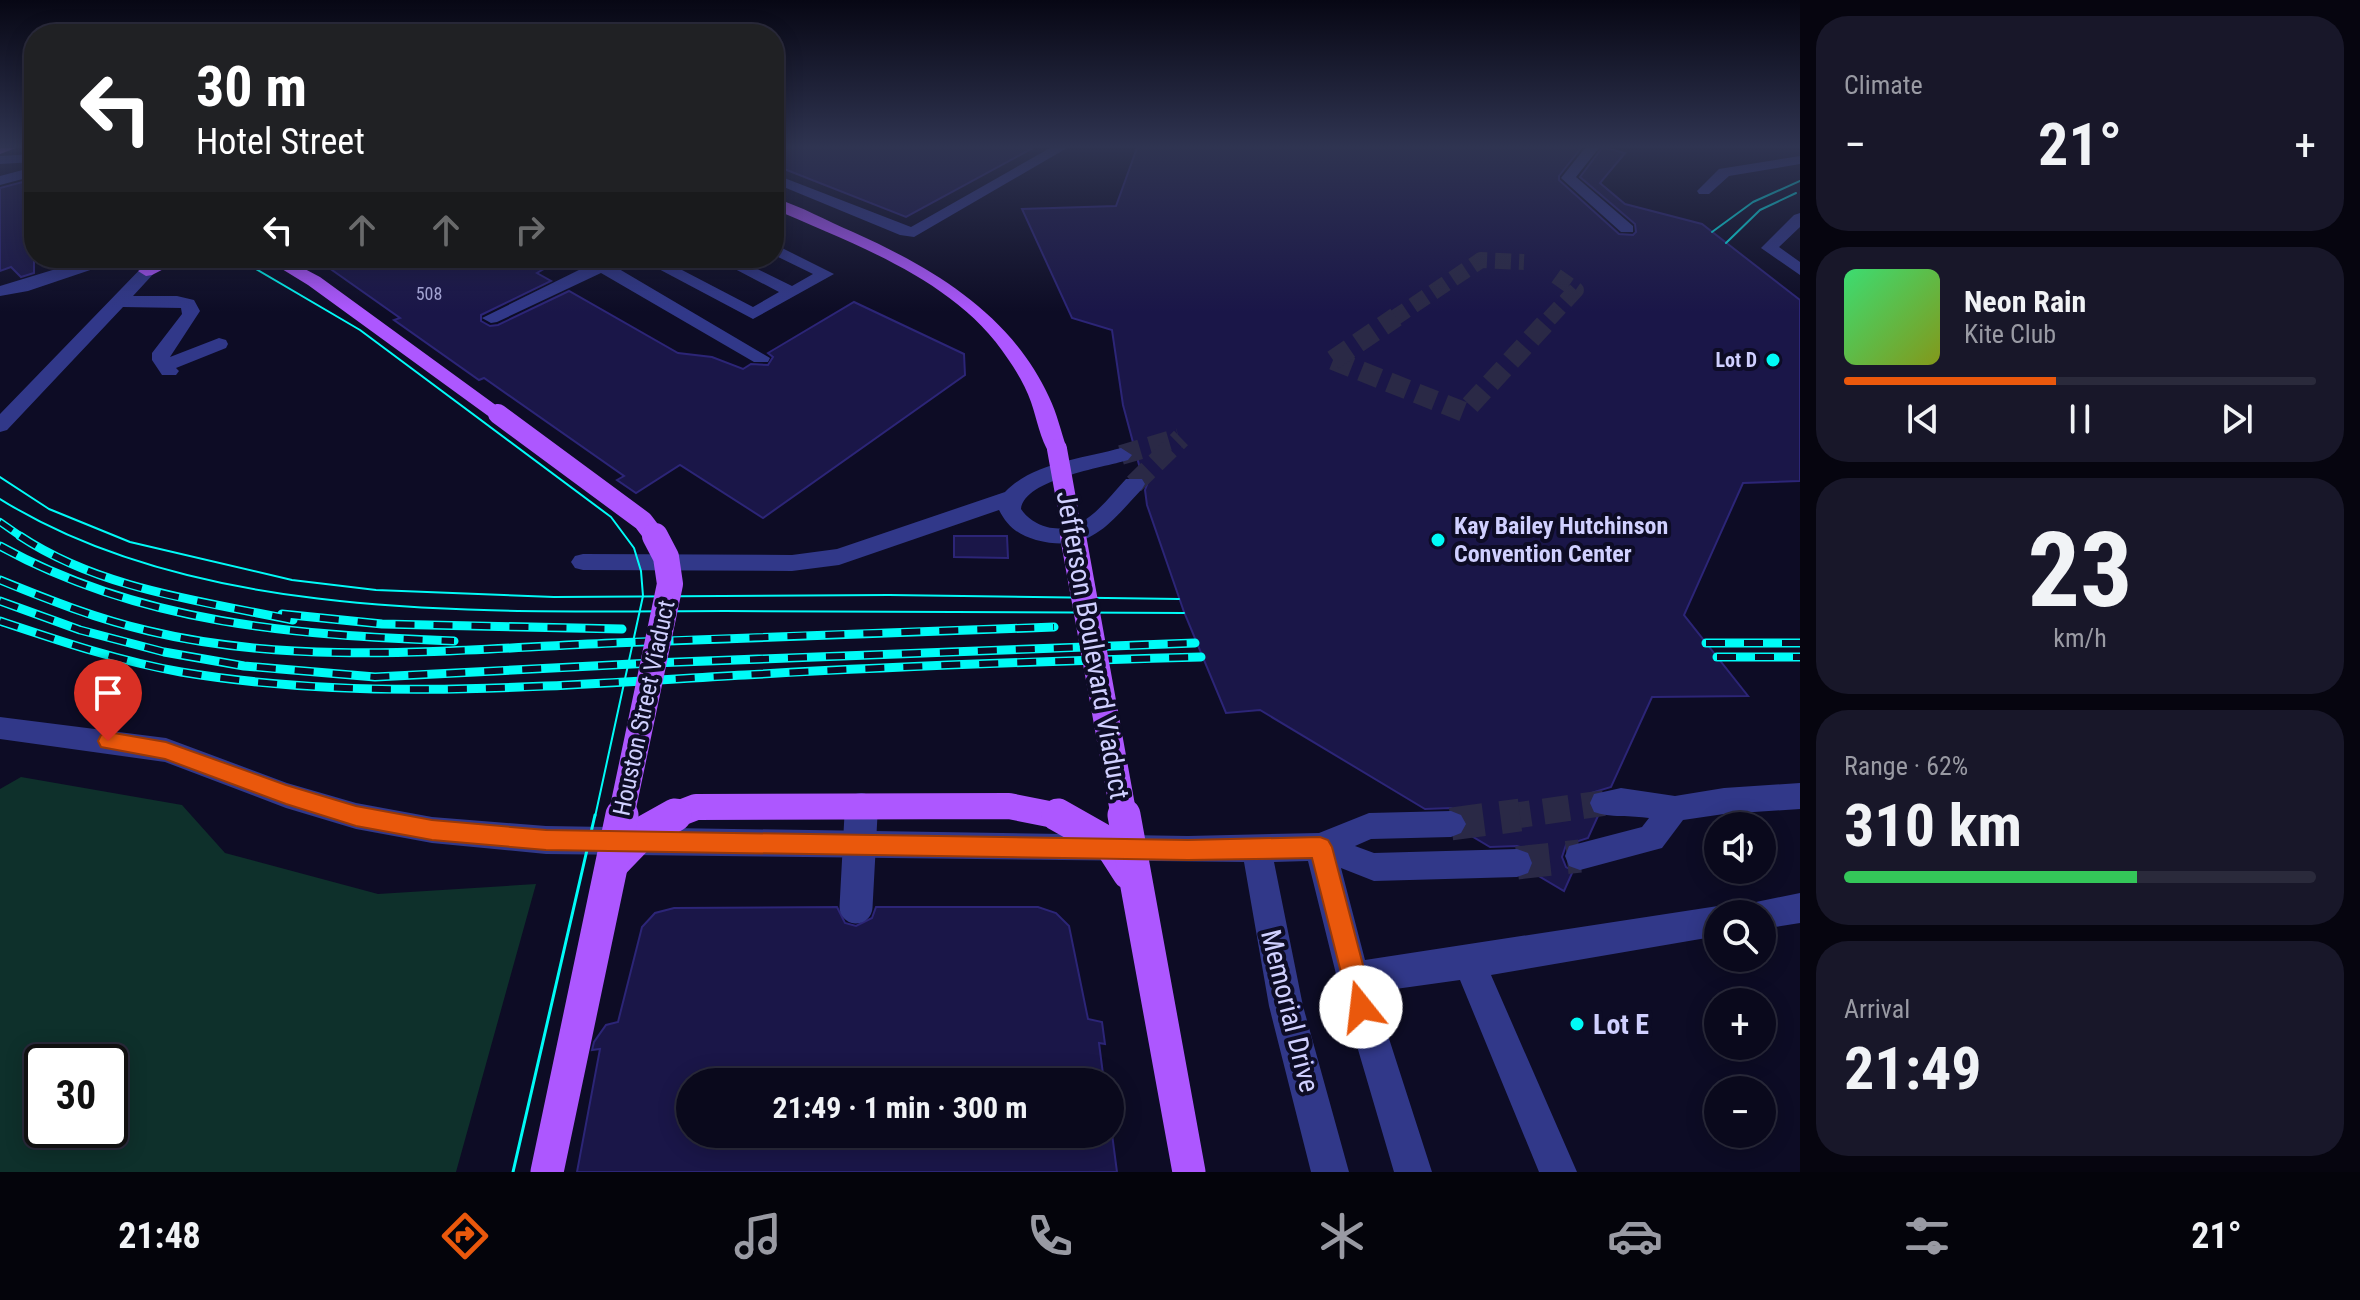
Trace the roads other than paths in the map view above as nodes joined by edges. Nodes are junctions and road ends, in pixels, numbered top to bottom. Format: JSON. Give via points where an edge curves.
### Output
{"nodes":[{"id":1,"x":834,"y":203,"type":"edge"},
{"id":2,"x":966,"y":203,"type":"edge"},
{"id":3,"x":1597,"y":203,"type":"edge"},
{"id":4,"x":784,"y":208,"type":"edge"},
{"id":5,"x":1800,"y":218,"type":"edge"},
{"id":6,"x":1627,"y":229,"type":"dead end"},
{"id":7,"x":784,"y":254,"type":"edge"},
{"id":8,"x":78,"y":268,"type":"edge"},
{"id":9,"x":148,"y":268,"type":"edge"},
{"id":10,"x":290,"y":268,"type":"edge"},
{"id":11,"x":589,"y":268,"type":"edge"},
{"id":12,"x":614,"y":268,"type":"edge"},
{"id":13,"x":665,"y":268,"type":"edge"},
{"id":14,"x":743,"y":268,"type":"edge"},
{"id":15,"x":1800,"y":270,"type":"edge"},
{"id":16,"x":0,"y":291,"type":"edge"},
{"id":17,"x":792,"y":292,"type":"junction"},
{"id":18,"x":116,"y":302,"type":"junction"},
{"id":19,"x":491,"y":318,"type":"dead end"},
{"id":20,"x":219,"y":344,"type":"dead end"},
{"id":21,"x":761,"y":358,"type":"dead end"},
{"id":22,"x":0,"y":426,"type":"edge"},
{"id":23,"x":1121,"y":455,"type":"tunnel mouth"},
{"id":24,"x":1134,"y":484,"type":"tunnel mouth"},
{"id":25,"x":1012,"y":497,"type":"junction"},
{"id":26,"x":583,"y":562,"type":"dead end"},
{"id":27,"x":2,"y":731,"type":"edge"},
{"id":28,"x":1800,"y":796,"type":"edge"},
{"id":29,"x":1604,"y":803,"type":"tunnel mouth"},
{"id":30,"x":861,"y":806,"type":"junction"},
{"id":31,"x":1675,"y":809,"type":"junction"},
{"id":32,"x":1451,"y":824,"type":"tunnel mouth"},
{"id":33,"x":1320,"y":847,"type":"junction"},
{"id":34,"x":1256,"y":848,"type":"junction"},
{"id":35,"x":1580,"y":856,"type":"tunnel mouth"},
{"id":36,"x":1517,"y":863,"type":"tunnel mouth"},
{"id":37,"x":611,"y":864,"type":"junction"},
{"id":38,"x":1137,"y":885,"type":"junction"},
{"id":39,"x":856,"y":907,"type":"dead end"},
{"id":40,"x":1800,"y":908,"type":"edge"},
{"id":41,"x":1776,"y":912,"type":"edge"},
{"id":42,"x":1704,"y":923,"type":"edge"},
{"id":43,"x":1469,"y":962,"type":"junction"},
{"id":44,"x":1353,"y":978,"type":"junction"},
{"id":45,"x":547,"y":1172,"type":"edge"},
{"id":46,"x":1189,"y":1172,"type":"edge"},
{"id":47,"x":1330,"y":1172,"type":"edge"},
{"id":48,"x":1413,"y":1172,"type":"edge"},
{"id":49,"x":1558,"y":1172,"type":"edge"}],
"edges":[{"from":1,"to":2,"type":"street","via":[[914,232]]},
{"from":3,"to":6,"type":"street"},
{"from":4,"to":38,"type":"main road","name":"Jefferson Boulevard Viaduct","bridge":true,"via":[[927,275],[992,325],[1032,378],[1057,449]]},
{"from":5,"to":15,"type":"street","via":[[1769,248]]},
{"from":7,"to":17,"type":"street","via":[[826,274]]},
{"from":8,"to":16,"type":"street"},
{"from":9,"to":18,"type":"street"},
{"from":10,"to":37,"type":"main road","name":"Houston Street Viaduct","bridge":true,"via":[[498,414],[643,521],[662,542],[670,584]]},
{"from":11,"to":19,"type":"street"},
{"from":12,"to":21,"type":"street"},
{"from":13,"to":17,"type":"street","via":[[753,314]]},
{"from":14,"to":17,"type":"street"},
{"from":18,"to":20,"type":"street","via":[[177,301],[191,307],[161,353],[167,368]]},
{"from":18,"to":22,"type":"street"},
{"from":23,"to":25,"type":"street","via":[[1028,483]]},
{"from":24,"to":25,"type":"street","via":[[1088,529],[1063,537],[1021,526],[1013,517]]},
{"from":25,"to":26,"type":"street","via":[[839,557],[792,563]]},
{"from":27,"to":34,"type":"street","via":[[166,750],[286,795],[356,816],[432,830],[546,840]]},
{"from":28,"to":31,"type":"street"},
{"from":29,"to":31,"type":"street"},
{"from":30,"to":37,"type":"main road","bridge":true,"via":[[696,807],[665,816],[642,831]]},
{"from":30,"to":38,"type":"main road","bridge":true,"via":[[1009,806],[1061,815],[1111,845]]},
{"from":30,"to":39,"type":"street","bridge":true},
{"from":31,"to":35,"type":"street","via":[[1651,838]]},
{"from":32,"to":33,"type":"street","via":[[1369,826]]},
{"from":33,"to":34,"type":"street"},
{"from":33,"to":36,"type":"street","via":[[1376,867]]},
{"from":33,"to":44,"type":"street"},
{"from":34,"to":47,"type":"street","name":"Memorial Drive","via":[[1286,1006]]},
{"from":37,"to":45,"type":"main road","name":"Houston Street Viaduct","bridge":true},
{"from":38,"to":46,"type":"main road","name":"Jefferson Boulevard Viaduct","bridge":true},
{"from":40,"to":41,"type":"street"},
{"from":42,"to":43,"type":"street"},
{"from":43,"to":44,"type":"street"},
{"from":43,"to":49,"type":"street"},
{"from":44,"to":48,"type":"street"}]}
